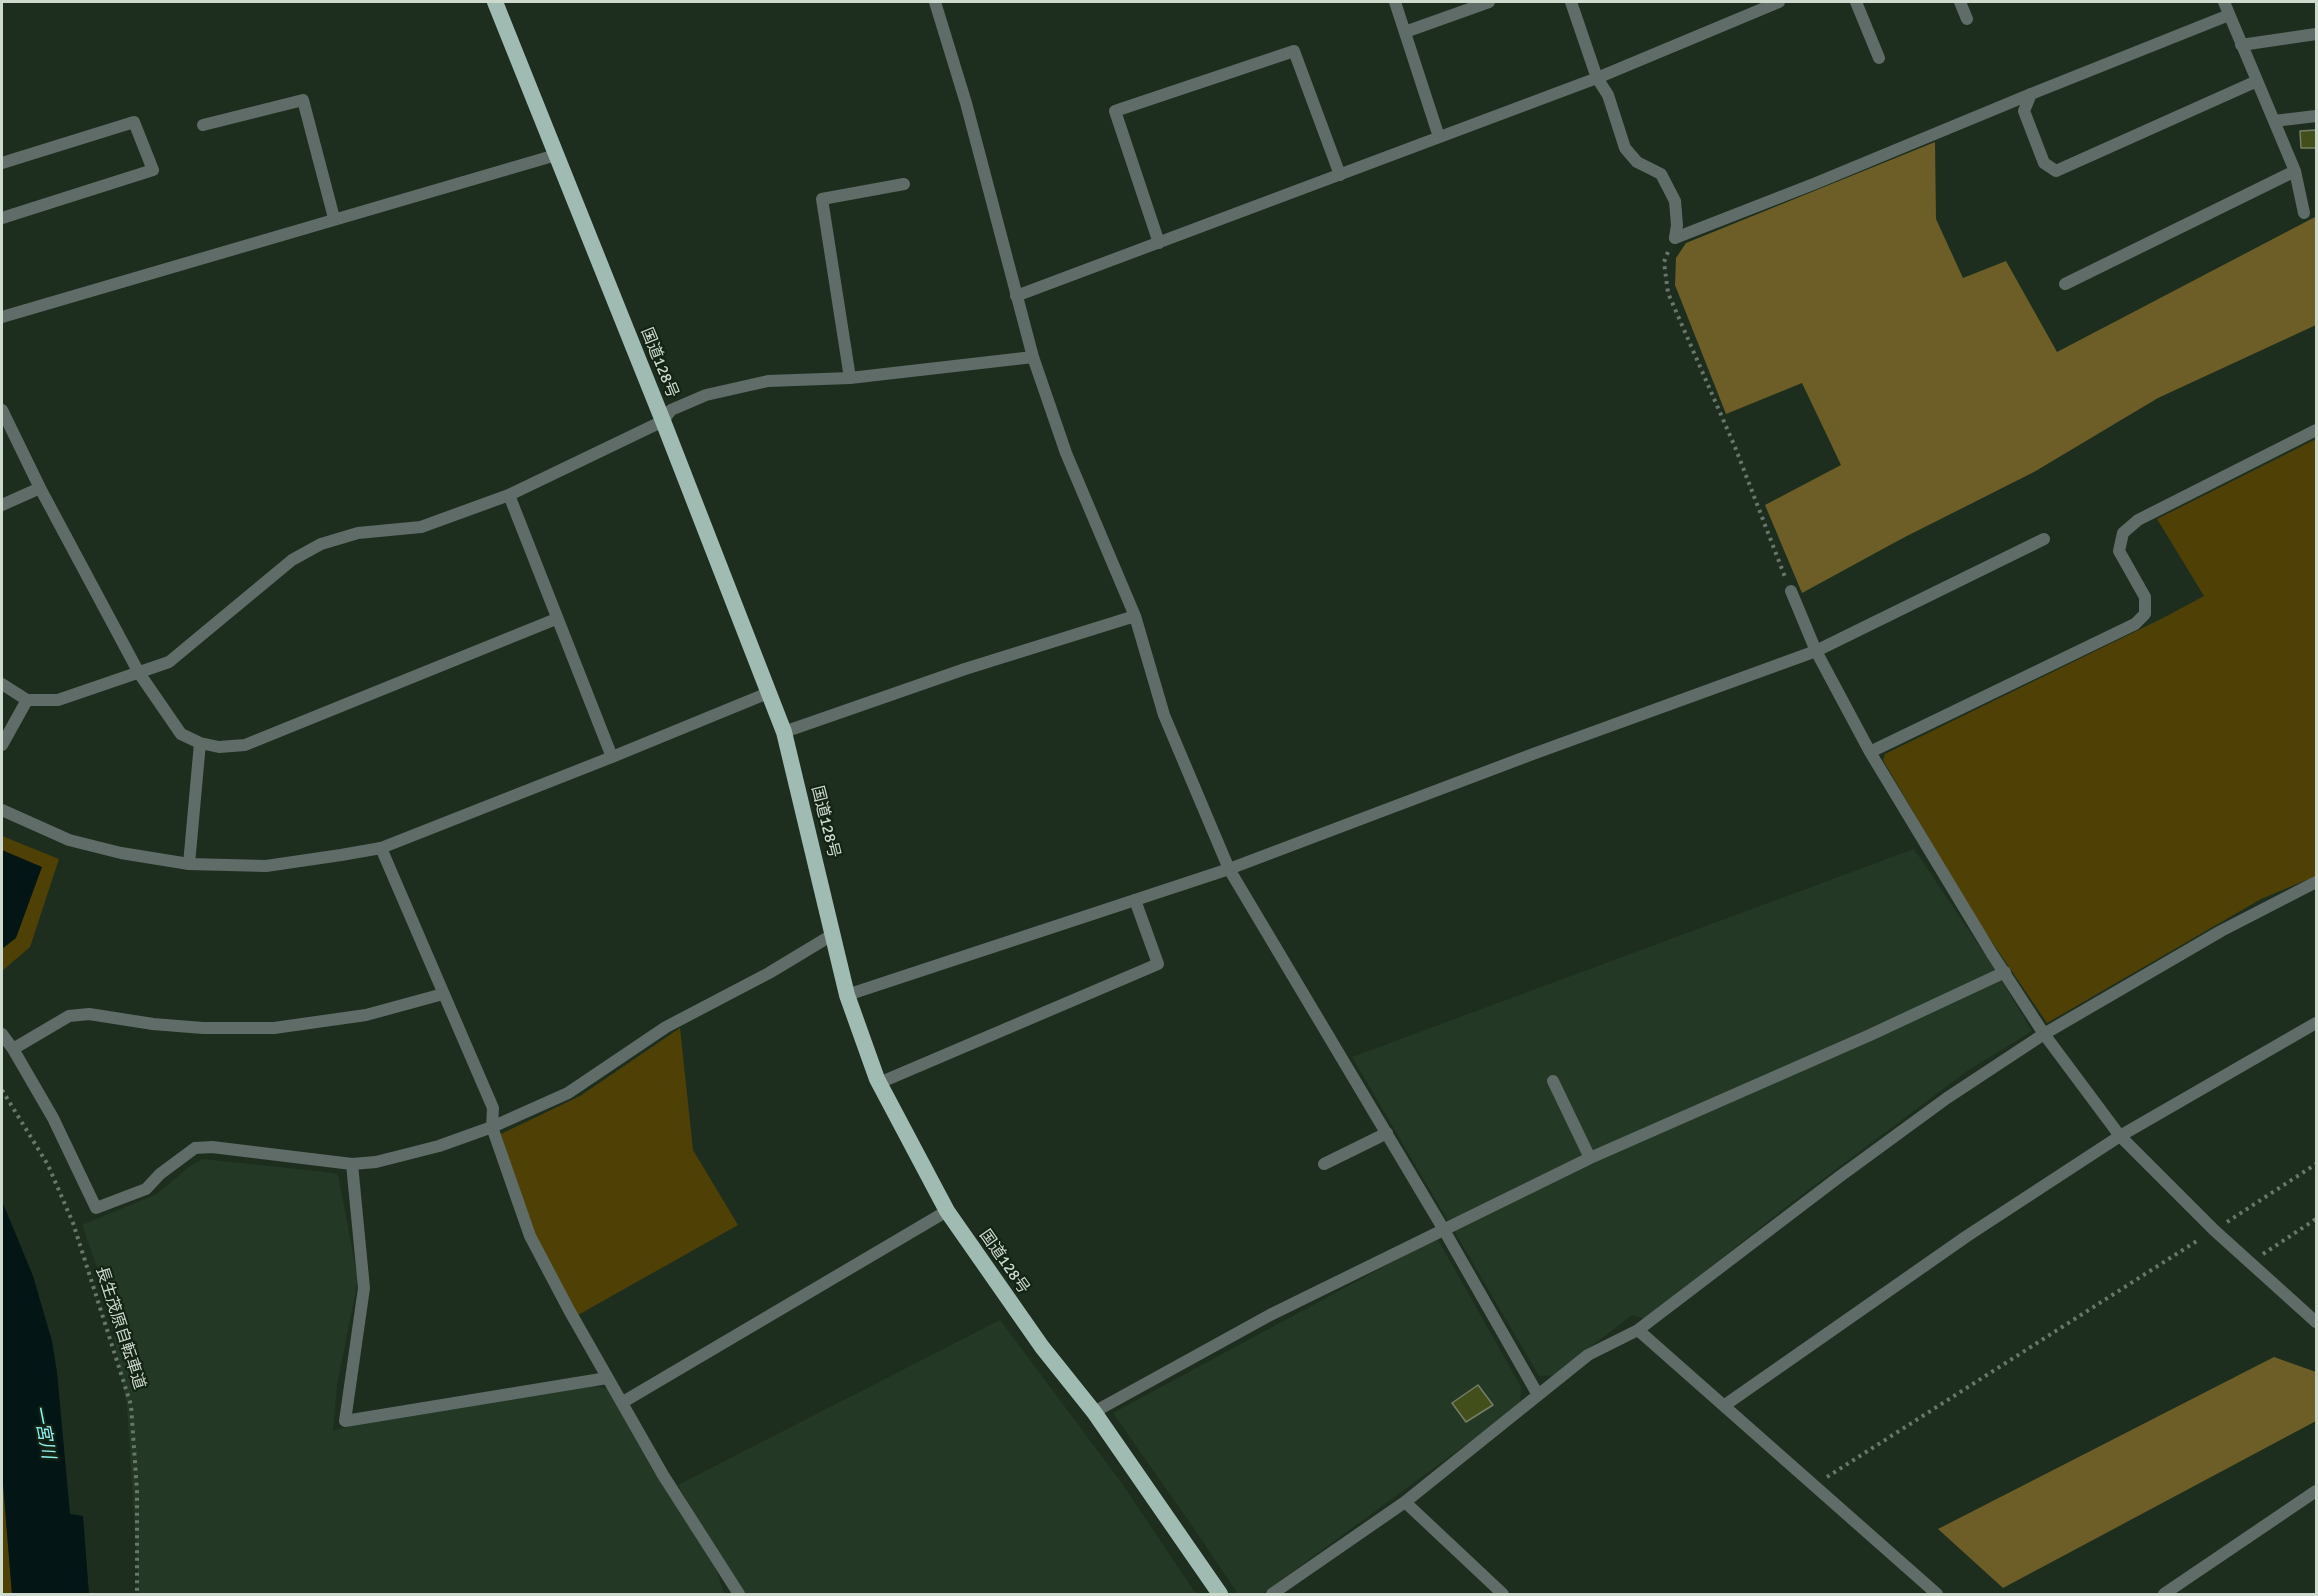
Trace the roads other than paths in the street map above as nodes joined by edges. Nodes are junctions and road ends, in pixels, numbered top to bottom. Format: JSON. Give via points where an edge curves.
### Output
{"nodes":[{"id":1,"x":495,"y":2,"type":"edge"},
{"id":2,"x":934,"y":2,"type":"edge"},
{"id":3,"x":1395,"y":2,"type":"edge"},
{"id":4,"x":1489,"y":2,"type":"edge"},
{"id":5,"x":1571,"y":2,"type":"edge"},
{"id":6,"x":1779,"y":2,"type":"edge"},
{"id":7,"x":1857,"y":2,"type":"edge"},
{"id":8,"x":1960,"y":2,"type":"edge"},
{"id":9,"x":2224,"y":2,"type":"edge"},
{"id":10,"x":2229,"y":15,"type":"junction"},
{"id":11,"x":1967,"y":19,"type":"dead end"},
{"id":12,"x":1405,"y":32,"type":"junction"},
{"id":13,"x":2316,"y":34,"type":"edge"},
{"id":14,"x":2241,"y":45,"type":"junction"},
{"id":15,"x":1879,"y":58,"type":"dead end"},
{"id":16,"x":1597,"y":78,"type":"junction"},
{"id":17,"x":2257,"y":81,"type":"junction"},
{"id":18,"x":2031,"y":94,"type":"junction"},
{"id":19,"x":2316,"y":116,"type":"edge"},
{"id":20,"x":2274,"y":121,"type":"junction"},
{"id":21,"x":203,"y":125,"type":"dead end"},
{"id":22,"x":1439,"y":137,"type":"junction"},
{"id":23,"x":556,"y":154,"type":"junction"},
{"id":24,"x":2,"y":163,"type":"edge"},
{"id":25,"x":2295,"y":171,"type":"junction"},
{"id":26,"x":1340,"y":175,"type":"junction"},
{"id":27,"x":904,"y":184,"type":"dead end"},
{"id":28,"x":2304,"y":213,"type":"dead end"},
{"id":29,"x":2,"y":218,"type":"edge"},
{"id":30,"x":334,"y":218,"type":"junction"},
{"id":31,"x":1159,"y":243,"type":"junction"},
{"id":32,"x":2066,"y":284,"type":"dead end"},
{"id":33,"x":1016,"y":296,"type":"junction"},
{"id":34,"x":2,"y":317,"type":"edge"},
{"id":35,"x":1033,"y":357,"type":"junction"},
{"id":36,"x":850,"y":378,"type":"junction"},
{"id":37,"x":2,"y":410,"type":"edge"},
{"id":38,"x":663,"y":421,"type":"junction"},
{"id":39,"x":2316,"y":430,"type":"edge"},
{"id":40,"x":39,"y":488,"type":"junction"},
{"id":41,"x":509,"y":495,"type":"junction"},
{"id":42,"x":2,"y":505,"type":"edge"},
{"id":43,"x":2044,"y":539,"type":"dead end"},
{"id":44,"x":1791,"y":591,"type":"road end"},
{"id":45,"x":1135,"y":616,"type":"junction"},
{"id":46,"x":556,"y":619,"type":"junction"},
{"id":47,"x":1816,"y":651,"type":"junction"},
{"id":48,"x":139,"y":673,"type":"junction"},
{"id":49,"x":2,"y":684,"type":"edge"},
{"id":50,"x":768,"y":693,"type":"junction"},
{"id":51,"x":27,"y":700,"type":"junction"},
{"id":52,"x":784,"y":732,"type":"junction"},
{"id":53,"x":200,"y":743,"type":"junction"},
{"id":54,"x":2,"y":745,"type":"edge"},
{"id":55,"x":1870,"y":752,"type":"junction"},
{"id":56,"x":612,"y":758,"type":"junction"},
{"id":57,"x":2,"y":810,"type":"edge"},
{"id":58,"x":381,"y":848,"type":"junction"},
{"id":59,"x":189,"y":864,"type":"junction"},
{"id":60,"x":1229,"y":869,"type":"junction"},
{"id":61,"x":2316,"y":882,"type":"edge"},
{"id":62,"x":1135,"y":900,"type":"junction"},
{"id":63,"x":832,"y":935,"type":"junction"},
{"id":64,"x":2005,"y":972,"type":"junction"},
{"id":65,"x":443,"y":994,"type":"junction"},
{"id":66,"x":847,"y":995,"type":"junction"},
{"id":67,"x":2316,"y":1023,"type":"edge"},
{"id":68,"x":2,"y":1034,"type":"edge"},
{"id":69,"x":2044,"y":1034,"type":"junction"},
{"id":70,"x":14,"y":1049,"type":"junction"},
{"id":71,"x":1552,"y":1081,"type":"dead end"},
{"id":72,"x":879,"y":1083,"type":"junction"},
{"id":73,"x":492,"y":1127,"type":"junction"},
{"id":74,"x":1387,"y":1133,"type":"junction"},
{"id":75,"x":2120,"y":1136,"type":"junction"},
{"id":76,"x":1590,"y":1158,"type":"junction"},
{"id":77,"x":352,"y":1164,"type":"junction"},
{"id":78,"x":1324,"y":1164,"type":"dead end"},
{"id":79,"x":947,"y":1211,"type":"junction"},
{"id":80,"x":1444,"y":1230,"type":"junction"},
{"id":81,"x":2316,"y":1322,"type":"edge"},
{"id":82,"x":1638,"y":1330,"type":"junction"},
{"id":83,"x":607,"y":1378,"type":"junction"},
{"id":84,"x":1538,"y":1395,"type":"junction"},
{"id":85,"x":623,"y":1402,"type":"junction"},
{"id":86,"x":1725,"y":1405,"type":"junction"},
{"id":87,"x":1094,"y":1412,"type":"junction"},
{"id":88,"x":2316,"y":1491,"type":"edge"},
{"id":89,"x":1405,"y":1502,"type":"junction"},
{"id":90,"x":739,"y":1594,"type":"edge"},
{"id":91,"x":1220,"y":1594,"type":"edge"},
{"id":92,"x":1272,"y":1594,"type":"edge"},
{"id":93,"x":1503,"y":1594,"type":"edge"},
{"id":94,"x":1937,"y":1594,"type":"edge"},
{"id":95,"x":2164,"y":1594,"type":"edge"}],
"edges":[{"from":1,"to":23,"type":"highway","name":"国道128号"},
{"from":2,"to":33,"type":"street","via":[[966,103]]},
{"from":3,"to":12,"type":"street"},
{"from":4,"to":12,"type":"street"},
{"from":5,"to":16,"type":"street"},
{"from":6,"to":16,"type":"street"},
{"from":7,"to":15,"type":"street"},
{"from":8,"to":11,"type":"street"},
{"from":9,"to":10,"type":"street"},
{"from":10,"to":14,"type":"street"},
{"from":10,"to":18,"type":"street"},
{"from":12,"to":22,"type":"street"},
{"from":13,"to":14,"type":"street"},
{"from":14,"to":17,"type":"street"},
{"from":16,"to":18,"type":"street","via":[[1608,95],[1625,148],[1637,162],[1661,174],[1675,201],[1675,238]]},
{"from":16,"to":22,"type":"street"},
{"from":17,"to":18,"type":"street","via":[[2056,171],[2044,163],[2024,111]]},
{"from":17,"to":20,"type":"street"},
{"from":19,"to":20,"type":"street"},
{"from":20,"to":25,"type":"street"},
{"from":21,"to":30,"type":"street","via":[[303,100]]},
{"from":22,"to":26,"type":"street"},
{"from":23,"to":30,"type":"street"},
{"from":23,"to":38,"type":"highway","name":"国道128号"},
{"from":24,"to":29,"type":"street","via":[[134,122],[153,170]]},
{"from":25,"to":28,"type":"street"},
{"from":25,"to":32,"type":"street"},
{"from":26,"to":31,"type":"street"},
{"from":26,"to":31,"type":"street","via":[[1294,51],[1116,111]]},
{"from":27,"to":36,"type":"street","via":[[822,199]]},
{"from":30,"to":34,"type":"street"},
{"from":31,"to":33,"type":"street"},
{"from":33,"to":35,"type":"street"},
{"from":35,"to":36,"type":"street"},
{"from":35,"to":45,"type":"street","via":[[1066,453]]},
{"from":36,"to":38,"type":"street","via":[[768,381],[705,395],[671,410]]},
{"from":37,"to":40,"type":"street"},
{"from":38,"to":41,"type":"street"},
{"from":38,"to":50,"type":"highway","name":"国道128号"},
{"from":39,"to":55,"type":"street","via":[[2138,520],[2123,533],[2119,551],[2145,597],[2145,614],[2135,624]]},
{"from":40,"to":42,"type":"street"},
{"from":40,"to":48,"type":"street"},
{"from":41,"to":46,"type":"street"},
{"from":41,"to":48,"type":"street","via":[[421,527],[358,533],[321,544],[292,560],[169,662]]},
{"from":43,"to":47,"type":"street"},
{"from":44,"to":47,"type":"street"},
{"from":45,"to":52,"type":"street","via":[[965,669]]},
{"from":45,"to":60,"type":"street","via":[[1164,715]]},
{"from":46,"to":53,"type":"street","via":[[245,745],[219,747]]},
{"from":46,"to":56,"type":"street"},
{"from":47,"to":55,"type":"street"},
{"from":47,"to":60,"type":"street"},
{"from":48,"to":51,"type":"street","via":[[58,700]]},
{"from":48,"to":53,"type":"street","via":[[181,734]]},
{"from":49,"to":51,"type":"street"},
{"from":50,"to":52,"type":"highway","name":"国道128号"},
{"from":50,"to":56,"type":"street"},
{"from":51,"to":54,"type":"street"},
{"from":52,"to":63,"type":"highway","name":"国道128号"},
{"from":53,"to":59,"type":"street"},
{"from":55,"to":64,"type":"street"},
{"from":56,"to":58,"type":"street"},
{"from":57,"to":59,"type":"street","via":[[69,840]]},
{"from":58,"to":59,"type":"street","via":[[266,866]]},
{"from":58,"to":65,"type":"street"},
{"from":60,"to":62,"type":"street"},
{"from":60,"to":74,"type":"street"},
{"from":61,"to":69,"type":"street","via":[[2221,931]]},
{"from":62,"to":66,"type":"street"},
{"from":62,"to":72,"type":"street","via":[[1158,964]]},
{"from":63,"to":66,"type":"highway","name":"国道128号"},
{"from":63,"to":73,"type":"street","via":[[666,1027],[568,1093]]},
{"from":64,"to":69,"type":"street"},
{"from":64,"to":76,"type":"street"},
{"from":65,"to":70,"type":"street","via":[[366,1015],[274,1028],[203,1028],[89,1014],[69,1016]]},
{"from":65,"to":73,"type":"street","via":[[493,1108]]},
{"from":66,"to":72,"type":"highway","name":"国道128号"},
{"from":67,"to":75,"type":"street"},
{"from":68,"to":70,"type":"street"},
{"from":69,"to":75,"type":"street"},
{"from":69,"to":82,"type":"street","via":[[1947,1098]]},
{"from":70,"to":77,"type":"street","via":[[53,1118],[96,1208],[146,1190],[160,1174],[195,1148]]},
{"from":71,"to":76,"type":"street"},
{"from":72,"to":79,"type":"highway","name":"国道128号"},
{"from":73,"to":77,"type":"street","via":[[418,1151]]},
{"from":73,"to":83,"type":"street","via":[[530,1236]]},
{"from":74,"to":78,"type":"street"},
{"from":74,"to":80,"type":"street"},
{"from":75,"to":81,"type":"street","via":[[2214,1230]]},
{"from":75,"to":86,"type":"street","via":[[1967,1236]]},
{"from":76,"to":80,"type":"street"},
{"from":77,"to":83,"type":"street","via":[[364,1288],[345,1421]]},
{"from":79,"to":85,"type":"street"},
{"from":79,"to":87,"type":"highway","name":"国道128号","via":[[1042,1347]]},
{"from":80,"to":84,"type":"street"},
{"from":80,"to":87,"type":"street","via":[[1270,1315]]},
{"from":82,"to":84,"type":"street","via":[[1588,1355]]},
{"from":82,"to":86,"type":"street"},
{"from":83,"to":85,"type":"street"},
{"from":84,"to":89,"type":"street"},
{"from":85,"to":90,"type":"street","via":[[663,1475]]},
{"from":86,"to":94,"type":"street"},
{"from":87,"to":91,"type":"highway","name":"国道128号"},
{"from":88,"to":95,"type":"street"},
{"from":89,"to":92,"type":"street"},
{"from":89,"to":93,"type":"street"}]}
